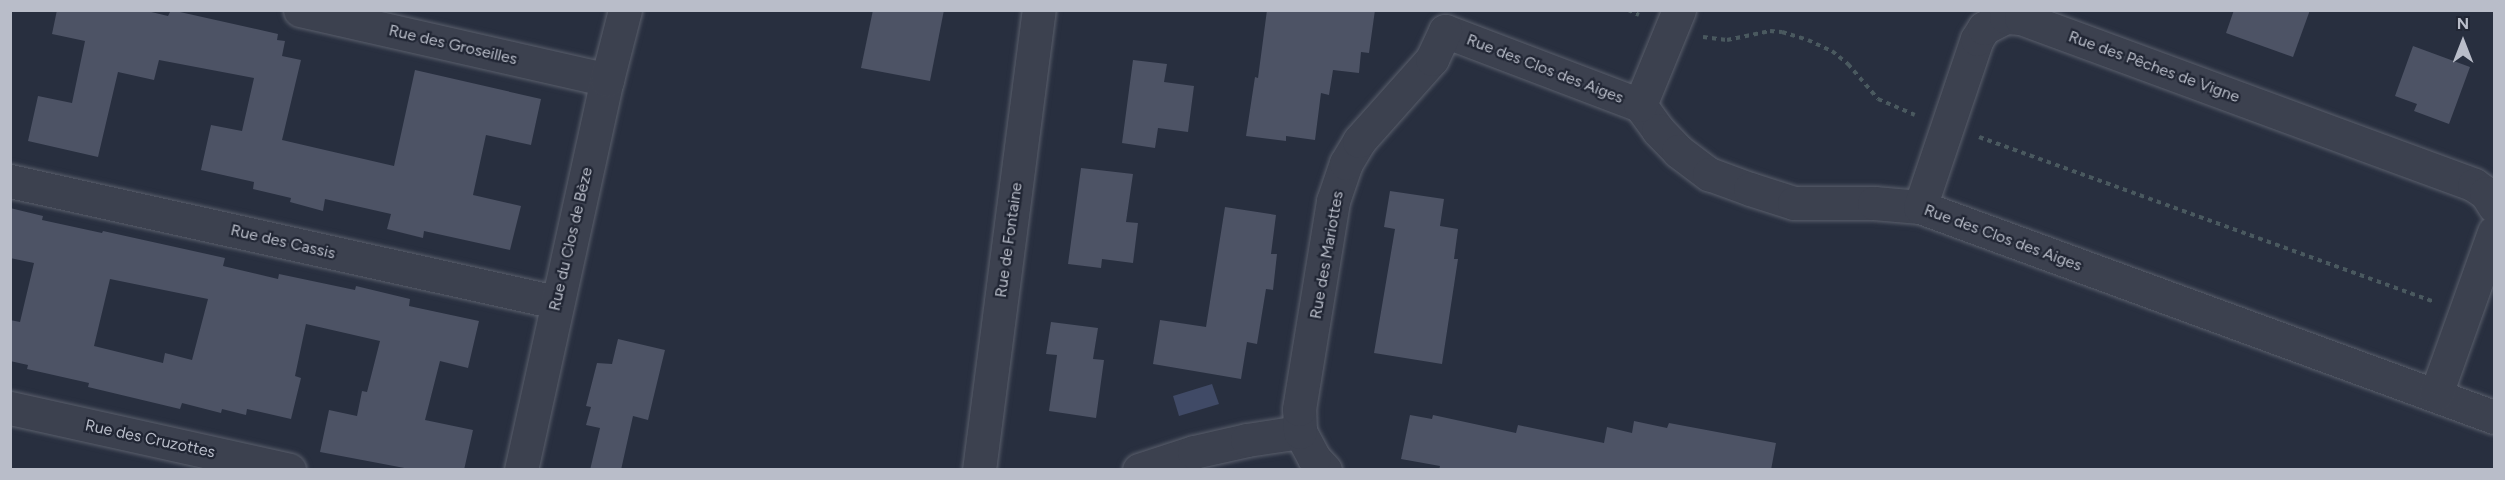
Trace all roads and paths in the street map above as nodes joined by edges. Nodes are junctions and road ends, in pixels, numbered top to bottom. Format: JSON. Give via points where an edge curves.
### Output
{"nodes":[{"id":1,"x":300,"y":10,"type":"edge"},
{"id":2,"x":625,"y":10,"type":"edge"},
{"id":3,"x":1040,"y":10,"type":"edge"},
{"id":4,"x":1628,"y":10,"type":"edge"},
{"id":5,"x":1676,"y":19,"type":"edge"},
{"id":6,"x":1444,"y":21,"type":"edge"},
{"id":7,"x":607,"y":80,"type":"junction"},
{"id":8,"x":1640,"y":105,"type":"junction"},
{"id":9,"x":1947,"y":126,"type":"junction"},
{"id":10,"x":10,"y":181,"type":"edge"},
{"id":11,"x":2494,"y":206,"type":"edge"},
{"id":12,"x":1920,"y":207,"type":"junction"},
{"id":13,"x":2494,"y":232,"type":"edge"},
{"id":14,"x":556,"y":302,"type":"junction"},
{"id":15,"x":2465,"y":313,"type":"junction"},
{"id":16,"x":2436,"y":394,"type":"junction"},
{"id":17,"x":10,"y":408,"type":"edge"},
{"id":18,"x":2494,"y":417,"type":"edge"},
{"id":19,"x":1300,"y":432,"type":"junction"},
{"id":20,"x":289,"y":470,"type":"edge"},
{"id":21,"x":521,"y":470,"type":"edge"},
{"id":22,"x":979,"y":470,"type":"edge"},
{"id":23,"x":1139,"y":470,"type":"edge"},
{"id":24,"x":1325,"y":470,"type":"edge"}],
"edges":[{"from":1,"to":7,"type":"street","name":"Rue des Groseilles"},
{"from":2,"to":7,"type":"street","name":"Rue du Clos de Bèze"},
{"from":3,"to":22,"type":"street","name":"Rue de Fontaine"},
{"from":4,"to":5,"type":"path"},
{"from":5,"to":8,"type":"street"},
{"from":5,"to":9,"type":"path","via":[[1715,40],[1782,32],[1808,40],[1840,58],[1878,99]]},
{"from":6,"to":8,"type":"street","name":"Rue des Clos des Aiges"},
{"from":6,"to":19,"type":"street","name":"Rue des Mariottes","via":[[1432,59],[1359,141],[1346,163],[1333,201],[1299,410]]},
{"from":7,"to":14,"type":"street","name":"Rue du Clos de Bèze"},
{"from":8,"to":12,"type":"street","name":"Rue des Clos des Aiges","via":[[1678,151],[1709,174],[1750,189],[1794,203]]},
{"from":9,"to":11,"type":"street","name":"Rue des Pêches de Vigne","via":[[1981,33],[1995,21],[2021,18],[2474,185],[2486,193]]},
{"from":9,"to":12,"type":"street","name":"Rue des Pêches de Vigne"},
{"from":9,"to":15,"type":"path"},
{"from":10,"to":14,"type":"street","name":"Rue des Cassis"},
{"from":12,"to":16,"type":"street","name":"Rue des Clos des Aiges"},
{"from":13,"to":15,"type":"street"},
{"from":14,"to":21,"type":"street","name":"Rue du Clos de Bèze"},
{"from":15,"to":16,"type":"street"},
{"from":16,"to":18,"type":"street","name":"Rue des Clos des Aiges"},
{"from":17,"to":20,"type":"street","name":"Rue des Cruzottes"},
{"from":19,"to":23,"type":"street","via":[[1194,452]]},
{"from":19,"to":24,"type":"street","name":"Rue des Mariottes"}]}
